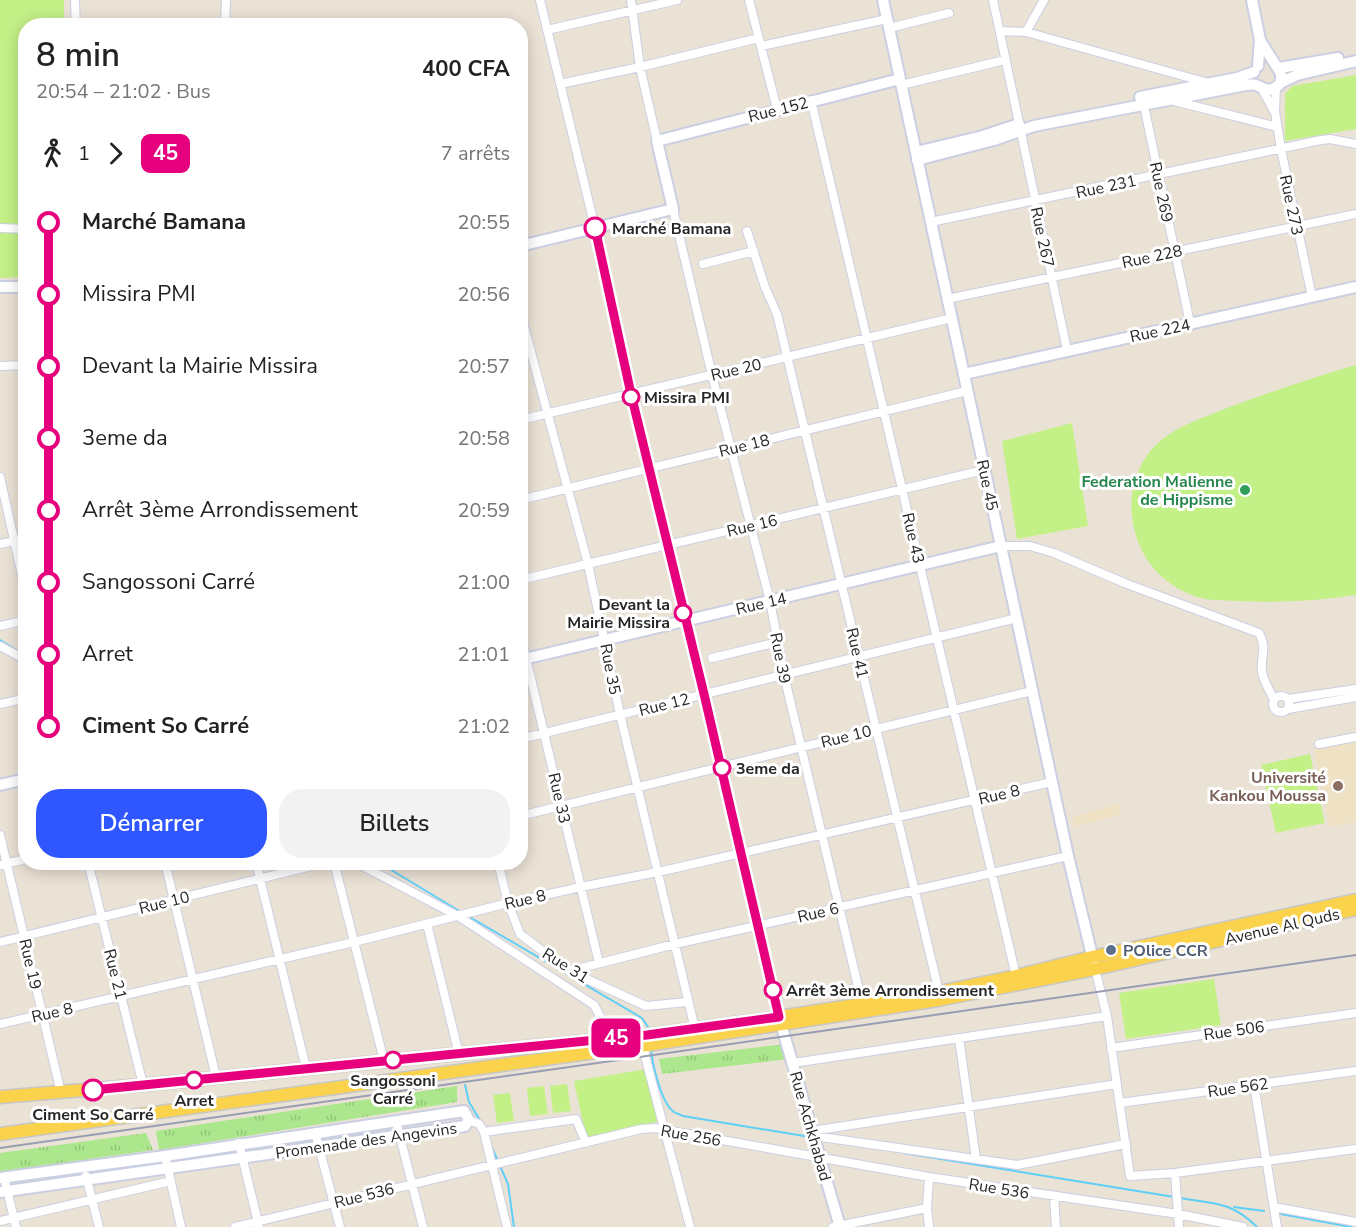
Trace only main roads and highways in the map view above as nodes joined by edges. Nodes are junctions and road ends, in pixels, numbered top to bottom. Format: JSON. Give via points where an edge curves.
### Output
{"nodes":[{"id":1,"x":1356,"y":900,"type":"edge"},
{"id":2,"x":1356,"y":909,"type":"edge"},
{"id":3,"x":781,"y":1021,"type":"junction"},
{"id":4,"x":651,"y":1041,"type":"junction"},
{"id":5,"x":0,"y":1097,"type":"edge"},
{"id":6,"x":0,"y":1134,"type":"edge"}],
"edges":[{"from":1,"to":3,"type":"main road","name":"Avenue Al Quds","via":[[1016,976]]},
{"from":2,"to":3,"type":"main road","name":"Avenue Al Quds","via":[[1095,969],[938,1000]]},
{"from":3,"to":4,"type":"main road","name":"Avenue Al Quds"},
{"from":3,"to":4,"type":"main road","name":"Avenue Al Quds","via":[[695,1029]]},
{"from":4,"to":5,"type":"main road","name":"Avenue Al Quds","via":[[606,1039]]},
{"from":4,"to":6,"type":"main road","name":"Avenue Al Quds"}]}
